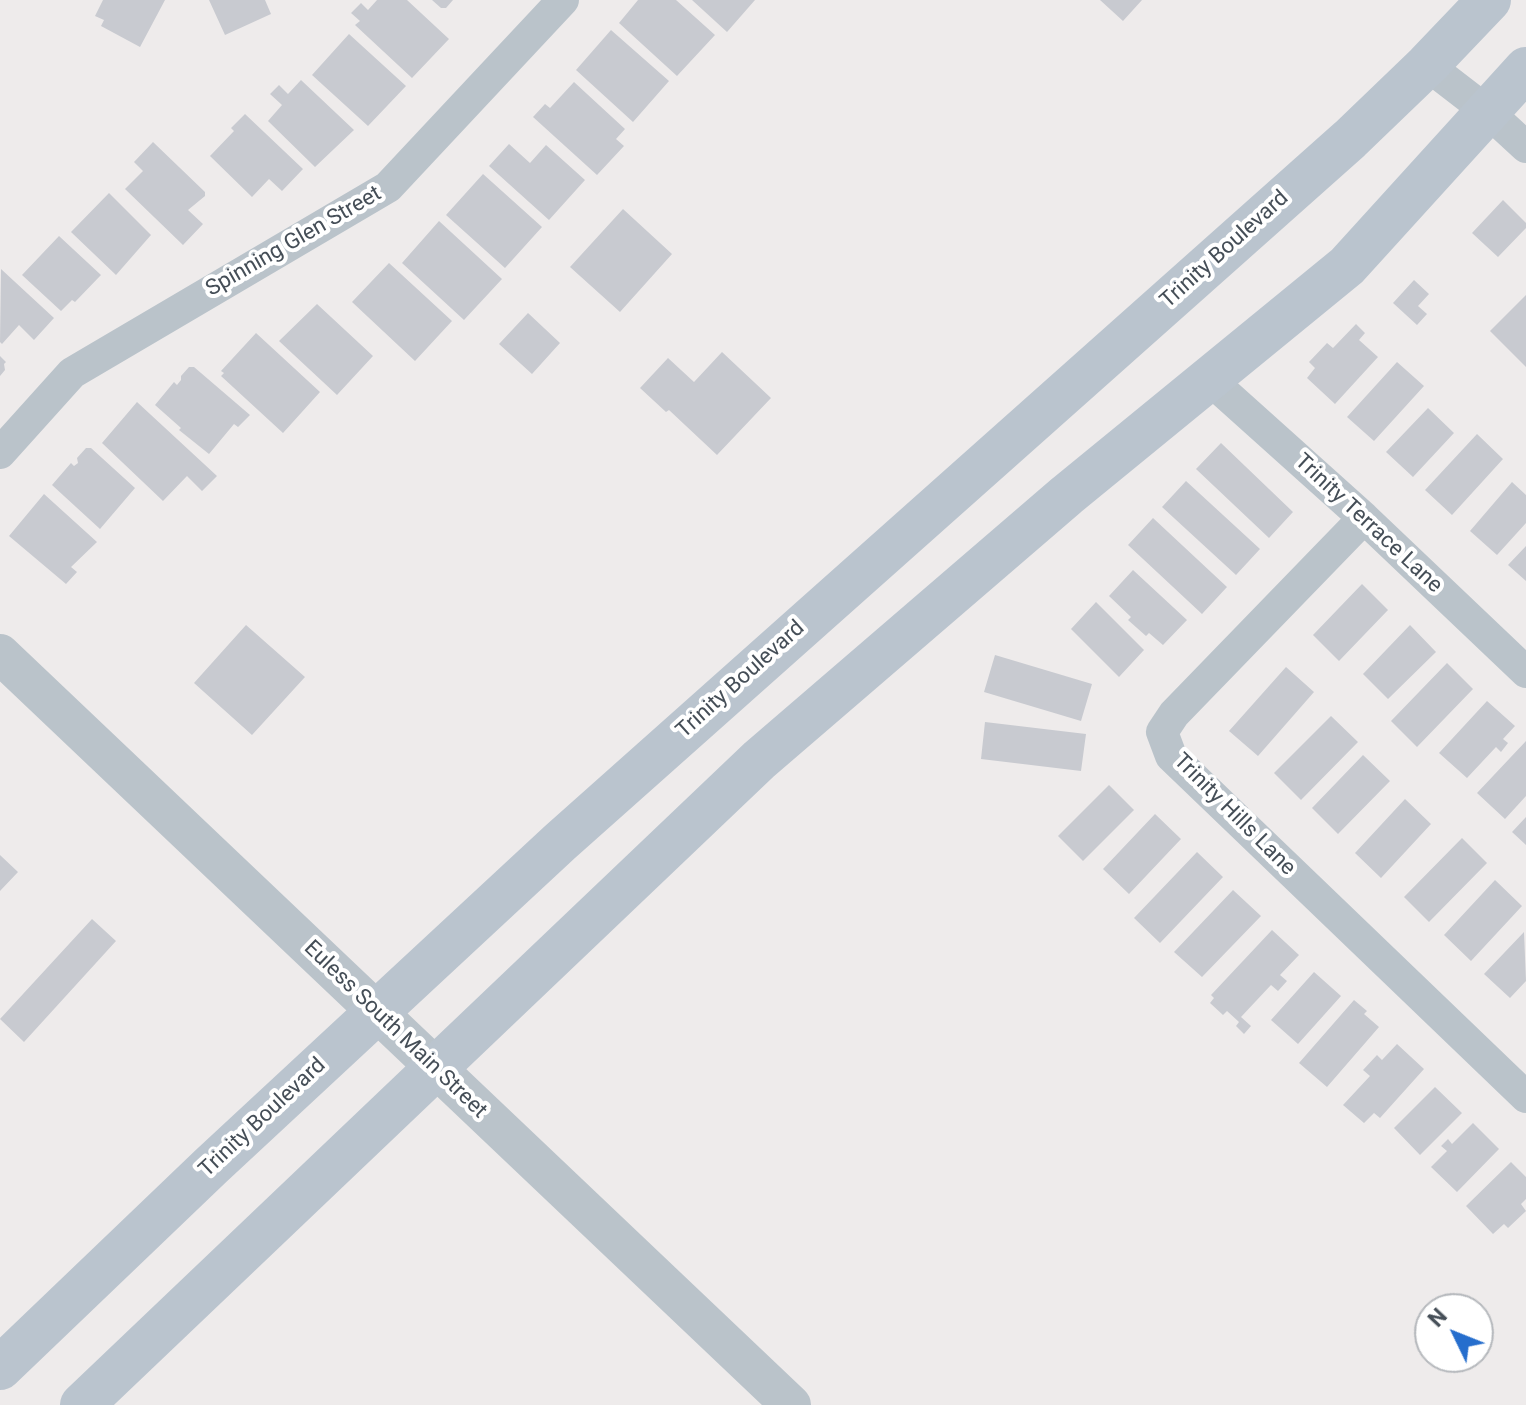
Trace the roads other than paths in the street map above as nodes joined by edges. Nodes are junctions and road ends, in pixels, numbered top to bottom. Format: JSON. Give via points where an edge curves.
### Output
{"nodes":[{"id":1,"x":563,"y":0,"type":"edge"},
{"id":2,"x":1489,"y":0,"type":"edge"},
{"id":3,"x":1427,"y":65,"type":"junction"},
{"id":4,"x":1526,"y":69,"type":"edge"},
{"id":5,"x":1488,"y":112,"type":"junction"},
{"id":6,"x":1526,"y":147,"type":"edge"},
{"id":7,"x":1208,"y":378,"type":"junction"},
{"id":8,"x":0,"y":453,"type":"edge"},
{"id":9,"x":1364,"y":518,"type":"junction"},
{"id":10,"x":0,"y":654,"type":"edge"},
{"id":11,"x":1526,"y":672,"type":"edge"},
{"id":12,"x":377,"y":1013,"type":"junction"},
{"id":13,"x":433,"y":1068,"type":"junction"},
{"id":14,"x":1526,"y":1097,"type":"edge"},
{"id":15,"x":0,"y":1368,"type":"edge"},
{"id":16,"x":82,"y":1405,"type":"edge"},
{"id":17,"x":791,"y":1405,"type":"edge"}],
"edges":[{"from":1,"to":8,"type":"street","name":"Spinning Glen Street","via":[[388,187],[72,373]]},
{"from":2,"to":3,"type":"main road","name":"Trinity Boulevard"},
{"from":3,"to":5,"type":"street"},
{"from":3,"to":12,"type":"main road","name":"Trinity Boulevard","via":[[560,842]]},
{"from":4,"to":5,"type":"main road"},
{"from":5,"to":6,"type":"street"},
{"from":5,"to":7,"type":"main road","via":[[1347,266]]},
{"from":7,"to":9,"type":"street","name":"Trinity Terrace Lane"},
{"from":7,"to":13,"type":"main road","via":[[759,760]]},
{"from":9,"to":11,"type":"street","name":"Trinity Terrace Lane"},
{"from":9,"to":14,"type":"street","name":"Trinity Hills Lane","via":[[1162,732],[1171,756]]},
{"from":10,"to":12,"type":"street","name":"Euless South Main Street"},
{"from":12,"to":13,"type":"street","name":"Euless South Main Street"},
{"from":12,"to":15,"type":"main road","name":"Trinity Boulevard"},
{"from":13,"to":16,"type":"main road"},
{"from":13,"to":17,"type":"street","name":"Euless South Main Street"}]}
